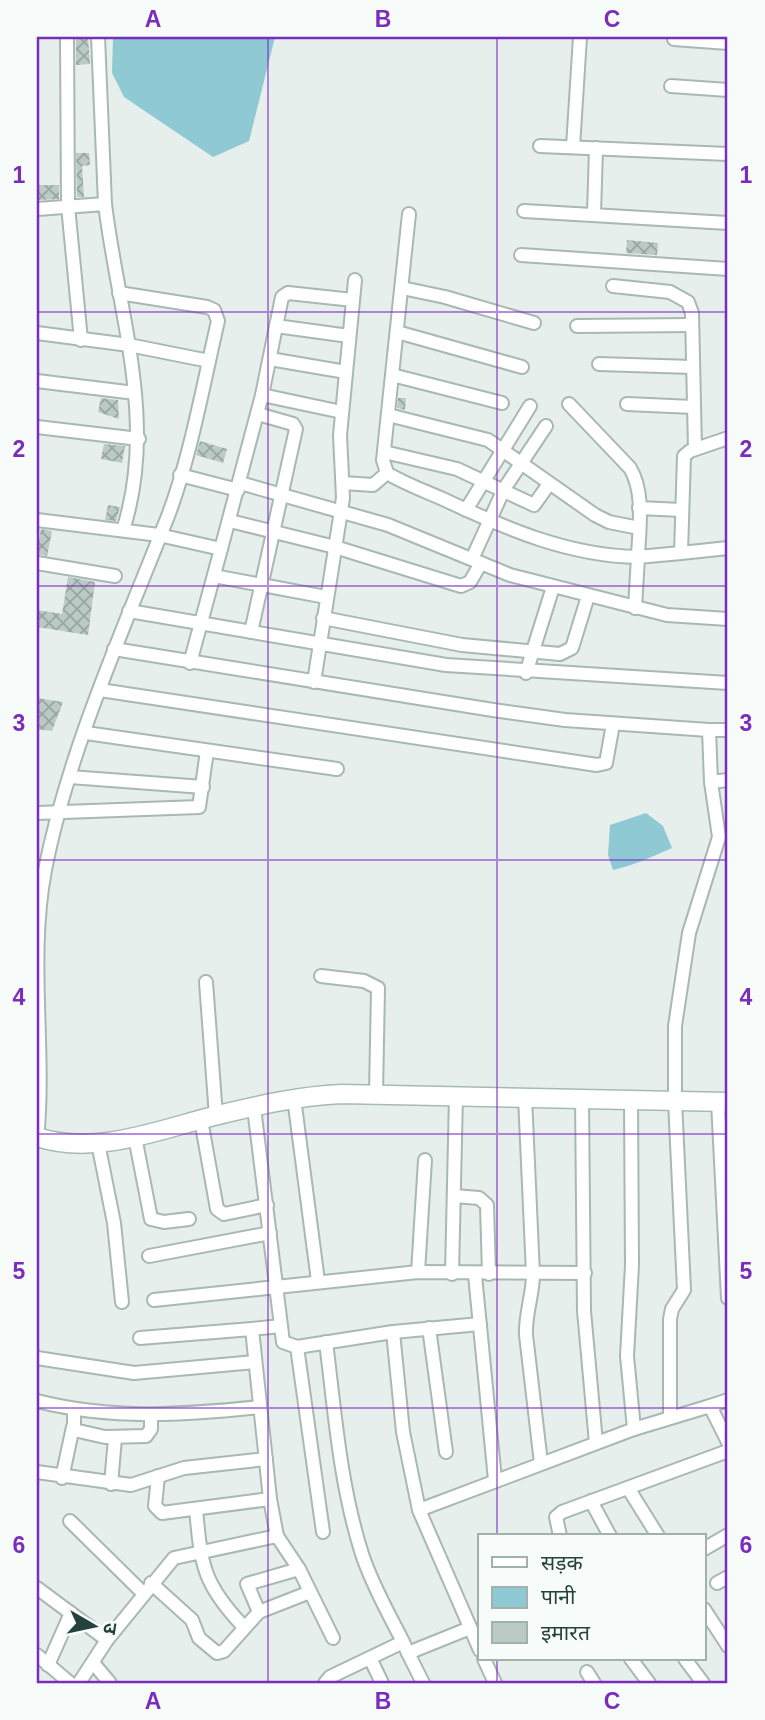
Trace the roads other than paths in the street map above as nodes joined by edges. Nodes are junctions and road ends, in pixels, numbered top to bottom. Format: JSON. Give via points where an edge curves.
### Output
{"nodes":[{"id":1,"x":67,"y":37,"type":"edge"},
{"id":2,"x":98,"y":37,"type":"edge"},
{"id":3,"x":580,"y":37,"type":"edge"},
{"id":4,"x":674,"y":39,"type":"dead end"},
{"id":5,"x":728,"y":43,"type":"edge"},
{"id":6,"x":671,"y":86,"type":"dead end"},
{"id":7,"x":728,"y":90,"type":"edge"},
{"id":8,"x":540,"y":146,"type":"dead end"},
{"id":9,"x":573,"y":147,"type":"junction"},
{"id":10,"x":596,"y":148,"type":"junction"},
{"id":11,"x":728,"y":153,"type":"edge"},
{"id":12,"x":105,"y":204,"type":"junction"},
{"id":13,"x":68,"y":206,"type":"junction"},
{"id":14,"x":37,"y":209,"type":"edge"},
{"id":15,"x":524,"y":211,"type":"dead end"},
{"id":16,"x":409,"y":214,"type":"dead end"},
{"id":17,"x":594,"y":214,"type":"junction"},
{"id":18,"x":728,"y":223,"type":"edge"},
{"id":19,"x":521,"y":255,"type":"dead end"},
{"id":20,"x":728,"y":269,"type":"edge"},
{"id":21,"x":355,"y":280,"type":"dead end"},
{"id":22,"x":613,"y":286,"type":"dead end"},
{"id":23,"x":402,"y":288,"type":"junction"},
{"id":24,"x":119,"y":293,"type":"junction"},
{"id":25,"x":353,"y":300,"type":"junction"},
{"id":26,"x":534,"y":323,"type":"dead end"},
{"id":27,"x":276,"y":326,"type":"junction"},
{"id":28,"x":577,"y":326,"type":"dead end"},
{"id":29,"x":692,"y":326,"type":"junction"},
{"id":30,"x":397,"y":332,"type":"junction"},
{"id":31,"x":37,"y":333,"type":"edge"},
{"id":32,"x":349,"y":336,"type":"junction"},
{"id":33,"x":81,"y":340,"type":"junction"},
{"id":34,"x":129,"y":345,"type":"junction"},
{"id":35,"x":270,"y":359,"type":"junction"},
{"id":36,"x":209,"y":361,"type":"junction"},
{"id":37,"x":599,"y":364,"type":"dead end"},
{"id":38,"x":522,"y":367,"type":"dead end"},
{"id":39,"x":692,"y":367,"type":"junction"},
{"id":40,"x":346,"y":372,"type":"junction"},
{"id":41,"x":392,"y":375,"type":"junction"},
{"id":42,"x":37,"y":381,"type":"edge"},
{"id":43,"x":135,"y":393,"type":"junction"},
{"id":44,"x":262,"y":396,"type":"junction"},
{"id":45,"x":502,"y":403,"type":"dead end"},
{"id":46,"x":569,"y":404,"type":"dead end"},
{"id":47,"x":627,"y":404,"type":"dead end"},
{"id":48,"x":530,"y":406,"type":"dead end"},
{"id":49,"x":693,"y":407,"type":"junction"},
{"id":50,"x":342,"y":412,"type":"junction"},
{"id":51,"x":258,"y":414,"type":"junction"},
{"id":52,"x":388,"y":415,"type":"junction"},
{"id":53,"x":546,"y":426,"type":"dead end"},
{"id":54,"x":37,"y":427,"type":"edge"},
{"id":55,"x":728,"y":438,"type":"edge"},
{"id":56,"x":139,"y":439,"type":"junction"},
{"id":57,"x":504,"y":449,"type":"junction"},
{"id":58,"x":695,"y":449,"type":"junction"},
{"id":59,"x":384,"y":453,"type":"junction"},
{"id":60,"x":521,"y":462,"type":"junction"},
{"id":61,"x":387,"y":473,"type":"junction"},
{"id":62,"x":180,"y":475,"type":"junction"},
{"id":63,"x":485,"y":480,"type":"junction"},
{"id":64,"x":343,"y":483,"type":"junction"},
{"id":65,"x":549,"y":484,"type":"junction"},
{"id":66,"x":239,"y":486,"type":"junction"},
{"id":67,"x":504,"y":489,"type":"junction"},
{"id":68,"x":283,"y":495,"type":"junction"},
{"id":69,"x":639,"y":508,"type":"junction"},
{"id":70,"x":466,"y":510,"type":"junction"},
{"id":71,"x":681,"y":510,"type":"junction"},
{"id":72,"x":341,"y":511,"type":"junction"},
{"id":73,"x":37,"y":520,"type":"edge"},
{"id":74,"x":489,"y":520,"type":"junction"},
{"id":75,"x":230,"y":521,"type":"junction"},
{"id":76,"x":639,"y":528,"type":"junction"},
{"id":77,"x":126,"y":530,"type":"junction"},
{"id":78,"x":275,"y":532,"type":"junction"},
{"id":79,"x":159,"y":535,"type":"junction"},
{"id":80,"x":334,"y":547,"type":"junction"},
{"id":81,"x":728,"y":548,"type":"edge"},
{"id":82,"x":221,"y":549,"type":"junction"},
{"id":83,"x":681,"y":553,"type":"junction"},
{"id":84,"x":638,"y":557,"type":"junction"},
{"id":85,"x":476,"y":561,"type":"junction"},
{"id":86,"x":37,"y":563,"type":"edge"},
{"id":87,"x":115,"y":576,"type":"dead end"},
{"id":88,"x":214,"y":576,"type":"junction"},
{"id":89,"x":263,"y":585,"type":"junction"},
{"id":90,"x":553,"y":587,"type":"junction"},
{"id":91,"x":588,"y":596,"type":"junction"},
{"id":92,"x":326,"y":597,"type":"junction"},
{"id":93,"x":635,"y":608,"type":"junction"},
{"id":94,"x":129,"y":611,"type":"junction"},
{"id":95,"x":323,"y":618,"type":"junction"},
{"id":96,"x":728,"y":619,"type":"edge"},
{"id":97,"x":201,"y":625,"type":"junction"},
{"id":98,"x":251,"y":632,"type":"junction"},
{"id":99,"x":320,"y":642,"type":"junction"},
{"id":100,"x":114,"y":649,"type":"junction"},
{"id":101,"x":532,"y":652,"type":"junction"},
{"id":102,"x":190,"y":663,"type":"junction"},
{"id":103,"x":526,"y":673,"type":"junction"},
{"id":104,"x":314,"y":681,"type":"junction"},
{"id":105,"x":728,"y":683,"type":"edge"},
{"id":106,"x":100,"y":690,"type":"junction"},
{"id":107,"x":613,"y":724,"type":"junction"},
{"id":108,"x":709,"y":730,"type":"junction"},
{"id":109,"x":728,"y":730,"type":"edge"},
{"id":110,"x":86,"y":733,"type":"junction"},
{"id":111,"x":207,"y":751,"type":"junction"},
{"id":112,"x":337,"y":769,"type":"dead end"},
{"id":113,"x":70,"y":777,"type":"junction"},
{"id":114,"x":728,"y":780,"type":"edge"},
{"id":115,"x":711,"y":782,"type":"junction"},
{"id":116,"x":203,"y":787,"type":"junction"},
{"id":117,"x":48,"y":811,"type":"edge"},
{"id":118,"x":723,"y":821,"type":"edge"},
{"id":119,"x":321,"y":976,"type":"dead end"},
{"id":120,"x":206,"y":982,"type":"dead end"},
{"id":121,"x":376,"y":1093,"type":"junction"},
{"id":122,"x":456,"y":1095,"type":"junction"},
{"id":123,"x":525,"y":1097,"type":"junction"},
{"id":124,"x":582,"y":1097,"type":"junction"},
{"id":125,"x":295,"y":1098,"type":"junction"},
{"id":126,"x":631,"y":1100,"type":"junction"},
{"id":127,"x":675,"y":1101,"type":"junction"},
{"id":128,"x":723,"y":1102,"type":"edge"},
{"id":129,"x":254,"y":1108,"type":"junction"},
{"id":130,"x":209,"y":1118,"type":"junction"},
{"id":131,"x":135,"y":1137,"type":"junction"},
{"id":132,"x":37,"y":1138,"type":"edge"},
{"id":133,"x":98,"y":1143,"type":"junction"},
{"id":134,"x":425,"y":1160,"type":"dead end"},
{"id":135,"x":454,"y":1196,"type":"junction"},
{"id":136,"x":267,"y":1205,"type":"junction"},
{"id":137,"x":188,"y":1219,"type":"dead end"},
{"id":138,"x":270,"y":1233,"type":"junction"},
{"id":139,"x":149,"y":1256,"type":"dead end"},
{"id":140,"x":418,"y":1272,"type":"junction"},
{"id":141,"x":584,"y":1273,"type":"junction"},
{"id":142,"x":453,"y":1274,"type":"junction"},
{"id":143,"x":482,"y":1275,"type":"junction"},
{"id":144,"x":533,"y":1275,"type":"junction"},
{"id":145,"x":318,"y":1280,"type":"junction"},
{"id":146,"x":277,"y":1285,"type":"junction"},
{"id":147,"x":728,"y":1298,"type":"edge"},
{"id":148,"x":154,"y":1300,"type":"dead end"},
{"id":149,"x":122,"y":1302,"type":"dead end"},
{"id":150,"x":480,"y":1324,"type":"junction"},
{"id":151,"x":281,"y":1326,"type":"junction"},
{"id":152,"x":429,"y":1328,"type":"junction"},
{"id":153,"x":252,"y":1329,"type":"junction"},
{"id":154,"x":393,"y":1332,"type":"junction"},
{"id":155,"x":140,"y":1338,"type":"dead end"},
{"id":156,"x":326,"y":1342,"type":"junction"},
{"id":157,"x":298,"y":1347,"type":"junction"},
{"id":158,"x":37,"y":1358,"type":"edge"},
{"id":159,"x":256,"y":1362,"type":"junction"},
{"id":160,"x":728,"y":1400,"type":"edge"},
{"id":161,"x":37,"y":1401,"type":"edge"},
{"id":162,"x":710,"y":1406,"type":"junction"},
{"id":163,"x":260,"y":1407,"type":"junction"},
{"id":164,"x":74,"y":1410,"type":"junction"},
{"id":165,"x":151,"y":1416,"type":"junction"},
{"id":166,"x":670,"y":1417,"type":"junction"},
{"id":167,"x":73,"y":1427,"type":"junction"},
{"id":168,"x":634,"y":1429,"type":"junction"},
{"id":169,"x":115,"y":1438,"type":"junction"},
{"id":170,"x":728,"y":1442,"type":"edge"},
{"id":171,"x":596,"y":1443,"type":"junction"},
{"id":172,"x":728,"y":1451,"type":"edge"},
{"id":173,"x":446,"y":1452,"type":"dead end"},
{"id":174,"x":266,"y":1459,"type":"junction"},
{"id":175,"x":541,"y":1462,"type":"junction"},
{"id":176,"x":37,"y":1472,"type":"edge"},
{"id":177,"x":158,"y":1476,"type":"junction"},
{"id":178,"x":62,"y":1478,"type":"junction"},
{"id":179,"x":495,"y":1480,"type":"junction"},
{"id":180,"x":111,"y":1484,"type":"junction"},
{"id":181,"x":628,"y":1488,"type":"junction"},
{"id":182,"x":270,"y":1499,"type":"junction"},
{"id":183,"x":591,"y":1501,"type":"junction"},
{"id":184,"x":196,"y":1509,"type":"junction"},
{"id":185,"x":419,"y":1510,"type":"junction"},
{"id":186,"x":70,"y":1521,"type":"dead end"},
{"id":187,"x":323,"y":1532,"type":"dead end"},
{"id":188,"x":560,"y":1534,"type":"edge"},
{"id":189,"x":609,"y":1534,"type":"edge"},
{"id":190,"x":657,"y":1534,"type":"edge"},
{"id":191,"x":728,"y":1535,"type":"edge"},
{"id":192,"x":277,"y":1536,"type":"junction"},
{"id":193,"x":706,"y":1548,"type":"edge"},
{"id":194,"x":200,"y":1552,"type":"junction"},
{"id":195,"x":299,"y":1569,"type":"junction"},
{"id":196,"x":37,"y":1588,"type":"edge"},
{"id":197,"x":147,"y":1588,"type":"junction"},
{"id":198,"x":310,"y":1592,"type":"junction"},
{"id":199,"x":259,"y":1612,"type":"junction"},
{"id":200,"x":706,"y":1612,"type":"edge"},
{"id":201,"x":71,"y":1613,"type":"junction"},
{"id":202,"x":243,"y":1626,"type":"junction"},
{"id":203,"x":470,"y":1628,"type":"junction"},
{"id":204,"x":333,"y":1638,"type":"dead end"},
{"id":205,"x":107,"y":1640,"type":"junction"},
{"id":206,"x":478,"y":1646,"type":"edge"},
{"id":207,"x":728,"y":1646,"type":"edge"},
{"id":208,"x":406,"y":1647,"type":"junction"},
{"id":209,"x":37,"y":1655,"type":"edge"},
{"id":210,"x":370,"y":1658,"type":"junction"},
{"id":211,"x":484,"y":1660,"type":"edge"},
{"id":212,"x":632,"y":1660,"type":"edge"},
{"id":213,"x":686,"y":1660,"type":"edge"},
{"id":214,"x":94,"y":1664,"type":"junction"},
{"id":215,"x":48,"y":1665,"type":"junction"},
{"id":216,"x":587,"y":1672,"type":"dead end"},
{"id":217,"x":70,"y":1683,"type":"edge"},
{"id":218,"x":79,"y":1683,"type":"edge"},
{"id":219,"x":110,"y":1683,"type":"edge"},
{"id":220,"x":325,"y":1683,"type":"edge"},
{"id":221,"x":382,"y":1683,"type":"edge"},
{"id":222,"x":424,"y":1683,"type":"edge"},
{"id":223,"x":495,"y":1683,"type":"edge"},
{"id":224,"x":594,"y":1683,"type":"edge"},
{"id":225,"x":649,"y":1683,"type":"edge"},
{"id":226,"x":702,"y":1683,"type":"edge"}],
"edges":[{"from":1,"to":13,"type":"street"},
{"from":2,"to":12,"type":"street"},
{"from":3,"to":9,"type":"street"},
{"from":4,"to":5,"type":"street"},
{"from":6,"to":7,"type":"street"},
{"from":8,"to":9,"type":"street"},
{"from":9,"to":10,"type":"street"},
{"from":10,"to":11,"type":"street"},
{"from":10,"to":17,"type":"street"},
{"from":12,"to":13,"type":"street"},
{"from":12,"to":24,"type":"street"},
{"from":13,"to":14,"type":"street"},
{"from":13,"to":33,"type":"street"},
{"from":15,"to":17,"type":"street"},
{"from":16,"to":23,"type":"street"},
{"from":17,"to":18,"type":"street"},
{"from":19,"to":20,"type":"street"},
{"from":21,"to":25,"type":"street"},
{"from":22,"to":29,"type":"street","via":[[680,295],[688,302]]},
{"from":23,"to":26,"type":"street"},
{"from":23,"to":30,"type":"street"},
{"from":24,"to":34,"type":"street"},
{"from":24,"to":36,"type":"street","via":[[214,310],[218,321]]},
{"from":25,"to":27,"type":"street","via":[[284,294]]},
{"from":25,"to":32,"type":"street"},
{"from":27,"to":32,"type":"street"},
{"from":27,"to":35,"type":"street"},
{"from":28,"to":29,"type":"street"},
{"from":29,"to":39,"type":"street"},
{"from":30,"to":38,"type":"street"},
{"from":30,"to":41,"type":"street"},
{"from":31,"to":33,"type":"street"},
{"from":32,"to":40,"type":"street"},
{"from":33,"to":34,"type":"street"},
{"from":34,"to":36,"type":"street"},
{"from":34,"to":43,"type":"street"},
{"from":35,"to":40,"type":"street"},
{"from":35,"to":44,"type":"street"},
{"from":36,"to":62,"type":"street"},
{"from":37,"to":39,"type":"street"},
{"from":39,"to":49,"type":"street"},
{"from":40,"to":50,"type":"street"},
{"from":41,"to":45,"type":"street"},
{"from":41,"to":52,"type":"street"},
{"from":42,"to":43,"type":"street"},
{"from":43,"to":56,"type":"street"},
{"from":44,"to":50,"type":"street"},
{"from":44,"to":51,"type":"street"},
{"from":46,"to":69,"type":"street","via":[[630,468],[638,485]]},
{"from":47,"to":49,"type":"street"},
{"from":48,"to":57,"type":"street"},
{"from":49,"to":58,"type":"street"},
{"from":50,"to":64,"type":"street","via":[[339,454]]},
{"from":51,"to":66,"type":"street"},
{"from":51,"to":68,"type":"street","via":[[296,426]]},
{"from":52,"to":57,"type":"street","via":[[474,435]]},
{"from":52,"to":59,"type":"street"},
{"from":53,"to":60,"type":"street"},
{"from":54,"to":56,"type":"street"},
{"from":55,"to":58,"type":"street"},
{"from":56,"to":77,"type":"street"},
{"from":57,"to":60,"type":"street"},
{"from":57,"to":63,"type":"street"},
{"from":58,"to":71,"type":"street","via":[[684,456],[682,464]]},
{"from":59,"to":61,"type":"street"},
{"from":59,"to":63,"type":"street"},
{"from":60,"to":65,"type":"street"},
{"from":60,"to":67,"type":"street"},
{"from":61,"to":64,"type":"street","via":[[373,485]]},
{"from":61,"to":70,"type":"street"},
{"from":62,"to":66,"type":"street"},
{"from":62,"to":79,"type":"street"},
{"from":63,"to":67,"type":"street"},
{"from":63,"to":70,"type":"street"},
{"from":64,"to":72,"type":"street"},
{"from":65,"to":67,"type":"street","via":[[534,505]]},
{"from":65,"to":76,"type":"street","via":[[609,522]]},
{"from":66,"to":68,"type":"street"},
{"from":66,"to":75,"type":"street"},
{"from":67,"to":74,"type":"street"},
{"from":68,"to":72,"type":"street"},
{"from":68,"to":78,"type":"street"},
{"from":69,"to":71,"type":"street"},
{"from":69,"to":76,"type":"street"},
{"from":70,"to":74,"type":"street"},
{"from":71,"to":83,"type":"street"},
{"from":72,"to":80,"type":"street"},
{"from":72,"to":85,"type":"street","via":[[388,524]]},
{"from":73,"to":77,"type":"street"},
{"from":74,"to":84,"type":"street","via":[[582,552]]},
{"from":74,"to":85,"type":"street"},
{"from":75,"to":78,"type":"street"},
{"from":75,"to":82,"type":"street"},
{"from":76,"to":84,"type":"street"},
{"from":77,"to":79,"type":"street"},
{"from":78,"to":80,"type":"street"},
{"from":78,"to":89,"type":"street"},
{"from":79,"to":82,"type":"street"},
{"from":79,"to":94,"type":"street"},
{"from":80,"to":85,"type":"street","via":[[461,586],[470,582]]},
{"from":80,"to":92,"type":"street"},
{"from":81,"to":83,"type":"street"},
{"from":82,"to":88,"type":"street"},
{"from":83,"to":84,"type":"street"},
{"from":84,"to":93,"type":"street"},
{"from":85,"to":90,"type":"street"},
{"from":86,"to":87,"type":"street"},
{"from":88,"to":89,"type":"street"},
{"from":88,"to":97,"type":"street"},
{"from":89,"to":92,"type":"street"},
{"from":89,"to":98,"type":"street"},
{"from":90,"to":91,"type":"street"},
{"from":90,"to":101,"type":"street"},
{"from":91,"to":93,"type":"street"},
{"from":91,"to":101,"type":"street","via":[[568,653]]},
{"from":92,"to":95,"type":"street"},
{"from":93,"to":96,"type":"street"},
{"from":94,"to":97,"type":"street"},
{"from":94,"to":100,"type":"street"},
{"from":95,"to":99,"type":"street"},
{"from":95,"to":101,"type":"street","via":[[410,636]]},
{"from":97,"to":98,"type":"street"},
{"from":97,"to":102,"type":"street"},
{"from":98,"to":99,"type":"street"},
{"from":99,"to":103,"type":"street","via":[[446,665]]},
{"from":99,"to":104,"type":"street"},
{"from":100,"to":102,"type":"street"},
{"from":100,"to":106,"type":"street"},
{"from":101,"to":103,"type":"street"},
{"from":102,"to":104,"type":"street"},
{"from":103,"to":105,"type":"street"},
{"from":104,"to":107,"type":"street"},
{"from":106,"to":107,"type":"street","via":[[597,765],[609,757]]},
{"from":106,"to":110,"type":"street"},
{"from":107,"to":108,"type":"street"},
{"from":108,"to":109,"type":"street"},
{"from":108,"to":115,"type":"street"},
{"from":110,"to":111,"type":"street"},
{"from":110,"to":113,"type":"street"},
{"from":111,"to":112,"type":"street"},
{"from":111,"to":116,"type":"street"},
{"from":113,"to":116,"type":"street"},
{"from":113,"to":117,"type":"street"},
{"from":114,"to":115,"type":"street"},
{"from":115,"to":118,"type":"street"},
{"from":116,"to":117,"type":"street","via":[[202,803],[195,808]]},
{"from":117,"to":132,"type":"street","via":[[37,936],[41,1045]]},
{"from":118,"to":127,"type":"street","via":[[716,855],[697,903],[681,980],[675,1026]]},
{"from":119,"to":121,"type":"street","via":[[365,981],[378,988]]},
{"from":120,"to":130,"type":"street"},
{"from":121,"to":122,"type":"street"},
{"from":121,"to":125,"type":"street"},
{"from":122,"to":123,"type":"street"},
{"from":122,"to":135,"type":"street"},
{"from":123,"to":124,"type":"street"},
{"from":123,"to":144,"type":"street"},
{"from":124,"to":126,"type":"street"},
{"from":124,"to":141,"type":"street"},
{"from":125,"to":129,"type":"street"},
{"from":125,"to":145,"type":"street"},
{"from":126,"to":127,"type":"street"},
{"from":126,"to":168,"type":"street","via":[[632,1265],[627,1356]]},
{"from":127,"to":128,"type":"street"},
{"from":127,"to":166,"type":"street","via":[[684,1290],[670,1319]]},
{"from":128,"to":147,"type":"street"},
{"from":129,"to":130,"type":"street"},
{"from":129,"to":136,"type":"street"},
{"from":130,"to":131,"type":"street"},
{"from":130,"to":136,"type":"street","via":[[219,1212]]},
{"from":131,"to":133,"type":"street"},
{"from":131,"to":137,"type":"street","via":[[151,1219]]},
{"from":132,"to":133,"type":"street","via":[[74,1145]]},
{"from":133,"to":149,"type":"street","via":[[116,1235]]},
{"from":134,"to":140,"type":"street"},
{"from":135,"to":142,"type":"street"},
{"from":135,"to":143,"type":"street","via":[[479,1198],[487,1205]]},
{"from":136,"to":138,"type":"street"},
{"from":138,"to":139,"type":"street"},
{"from":138,"to":146,"type":"street"},
{"from":140,"to":142,"type":"street"},
{"from":140,"to":145,"type":"street"},
{"from":141,"to":144,"type":"street"},
{"from":141,"to":171,"type":"street","via":[[586,1360]]},
{"from":142,"to":143,"type":"street"},
{"from":143,"to":144,"type":"street"},
{"from":143,"to":150,"type":"street"},
{"from":144,"to":175,"type":"street","via":[[525,1315]]},
{"from":145,"to":146,"type":"street"},
{"from":146,"to":148,"type":"street"},
{"from":146,"to":151,"type":"street"},
{"from":150,"to":152,"type":"street"},
{"from":150,"to":179,"type":"street"},
{"from":151,"to":153,"type":"street"},
{"from":151,"to":157,"type":"street","via":[[284,1342]]},
{"from":152,"to":154,"type":"street"},
{"from":152,"to":173,"type":"street"},
{"from":153,"to":155,"type":"street"},
{"from":153,"to":159,"type":"street"},
{"from":154,"to":156,"type":"street"},
{"from":154,"to":185,"type":"street","via":[[403,1432]]},
{"from":156,"to":157,"type":"street"},
{"from":156,"to":208,"type":"street","via":[[352,1520],[363,1557]]},
{"from":157,"to":187,"type":"street"},
{"from":158,"to":159,"type":"street","via":[[134,1373]]},
{"from":159,"to":163,"type":"street"},
{"from":160,"to":162,"type":"street"},
{"from":161,"to":164,"type":"street"},
{"from":162,"to":166,"type":"street"},
{"from":162,"to":170,"type":"street"},
{"from":163,"to":165,"type":"street"},
{"from":163,"to":174,"type":"street"},
{"from":164,"to":165,"type":"street"},
{"from":164,"to":167,"type":"street"},
{"from":165,"to":169,"type":"street","via":[[146,1436]]},
{"from":166,"to":168,"type":"street"},
{"from":167,"to":169,"type":"street","via":[[76,1432]]},
{"from":167,"to":178,"type":"street"},
{"from":168,"to":171,"type":"street"},
{"from":169,"to":180,"type":"street"},
{"from":171,"to":175,"type":"street"},
{"from":172,"to":181,"type":"street"},
{"from":174,"to":177,"type":"street","via":[[209,1464]]},
{"from":174,"to":182,"type":"street"},
{"from":175,"to":179,"type":"street"},
{"from":176,"to":178,"type":"street"},
{"from":177,"to":180,"type":"street","via":[[131,1485]]},
{"from":177,"to":184,"type":"street","via":[[157,1511]]},
{"from":178,"to":180,"type":"street"},
{"from":179,"to":185,"type":"street"},
{"from":181,"to":183,"type":"street"},
{"from":181,"to":190,"type":"street"},
{"from":182,"to":184,"type":"street"},
{"from":182,"to":192,"type":"street"},
{"from":183,"to":188,"type":"street","via":[[556,1517]]},
{"from":183,"to":189,"type":"street"},
{"from":184,"to":194,"type":"street"},
{"from":185,"to":203,"type":"street"},
{"from":186,"to":197,"type":"street"},
{"from":191,"to":193,"type":"street"},
{"from":192,"to":194,"type":"street"},
{"from":192,"to":195,"type":"street"},
{"from":194,"to":197,"type":"street","via":[[174,1559]]},
{"from":194,"to":202,"type":"street","via":[[212,1590]]},
{"from":195,"to":198,"type":"street"},
{"from":195,"to":199,"type":"street","via":[[247,1584]]},
{"from":196,"to":201,"type":"street"},
{"from":197,"to":202,"type":"street","via":[[192,1619],[199,1639],[211,1651],[224,1651]]},
{"from":197,"to":205,"type":"street"},
{"from":198,"to":199,"type":"street"},
{"from":198,"to":204,"type":"street"},
{"from":199,"to":202,"type":"street"},
{"from":200,"to":207,"type":"street"},
{"from":201,"to":205,"type":"street"},
{"from":201,"to":215,"type":"street"},
{"from":203,"to":206,"type":"street"},
{"from":203,"to":208,"type":"street"},
{"from":205,"to":214,"type":"street"},
{"from":208,"to":210,"type":"street"},
{"from":208,"to":222,"type":"street"},
{"from":209,"to":215,"type":"street"},
{"from":210,"to":220,"type":"street"},
{"from":210,"to":221,"type":"street"},
{"from":211,"to":223,"type":"street"},
{"from":212,"to":225,"type":"street"},
{"from":213,"to":226,"type":"street"},
{"from":214,"to":218,"type":"street"},
{"from":214,"to":219,"type":"street"},
{"from":215,"to":217,"type":"street"},
{"from":216,"to":224,"type":"street"}]}
